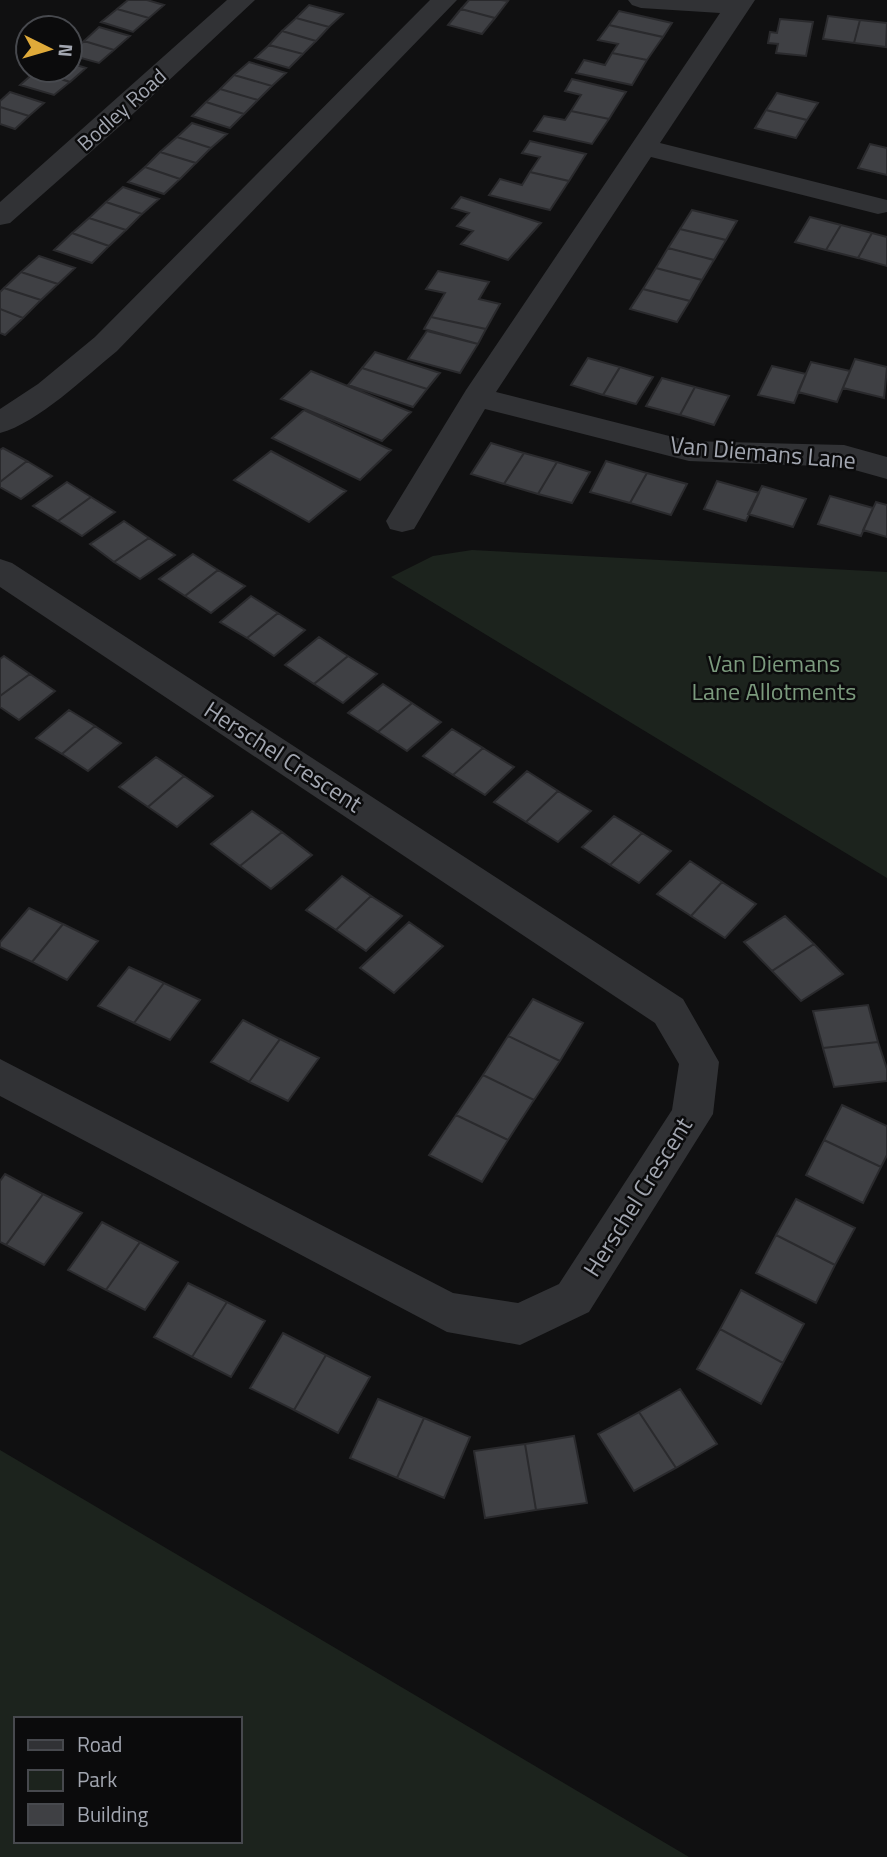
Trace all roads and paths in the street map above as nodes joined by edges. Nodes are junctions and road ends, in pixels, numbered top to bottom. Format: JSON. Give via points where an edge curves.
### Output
{"nodes":[{"id":1,"x":242,"y":0,"type":"edge"},
{"id":2,"x":444,"y":0,"type":"edge"},
{"id":3,"x":641,"y":0,"type":"edge"},
{"id":4,"x":740,"y":4,"type":"edge"},
{"id":5,"x":646,"y":148,"type":"junction"},
{"id":6,"x":878,"y":206,"type":"dead end"},
{"id":7,"x":0,"y":217,"type":"edge"},
{"id":8,"x":477,"y":397,"type":"junction"},
{"id":9,"x":0,"y":423,"type":"edge"},
{"id":10,"x":887,"y":468,"type":"edge"},
{"id":11,"x":402,"y":521,"type":"dead end"},
{"id":12,"x":0,"y":571,"type":"edge"},
{"id":13,"x":0,"y":1076,"type":"edge"}],
"edges":[{"from":1,"to":7,"type":"street","name":"Bodley Road"},
{"from":2,"to":9,"type":"street","via":[[106,344],[49,391]]},
{"from":3,"to":4,"type":"street"},
{"from":4,"to":5,"type":"street"},
{"from":5,"to":6,"type":"street"},
{"from":5,"to":8,"type":"street"},
{"from":8,"to":10,"type":"street","name":"Van Diemans Lane","via":[[690,451],[844,456]]},
{"from":8,"to":11,"type":"street"},
{"from":12,"to":13,"type":"street","name":"Herschel Crescent","via":[[669,1011],[699,1062],[692,1114],[574,1298],[520,1324],[447,1312]]}]}
